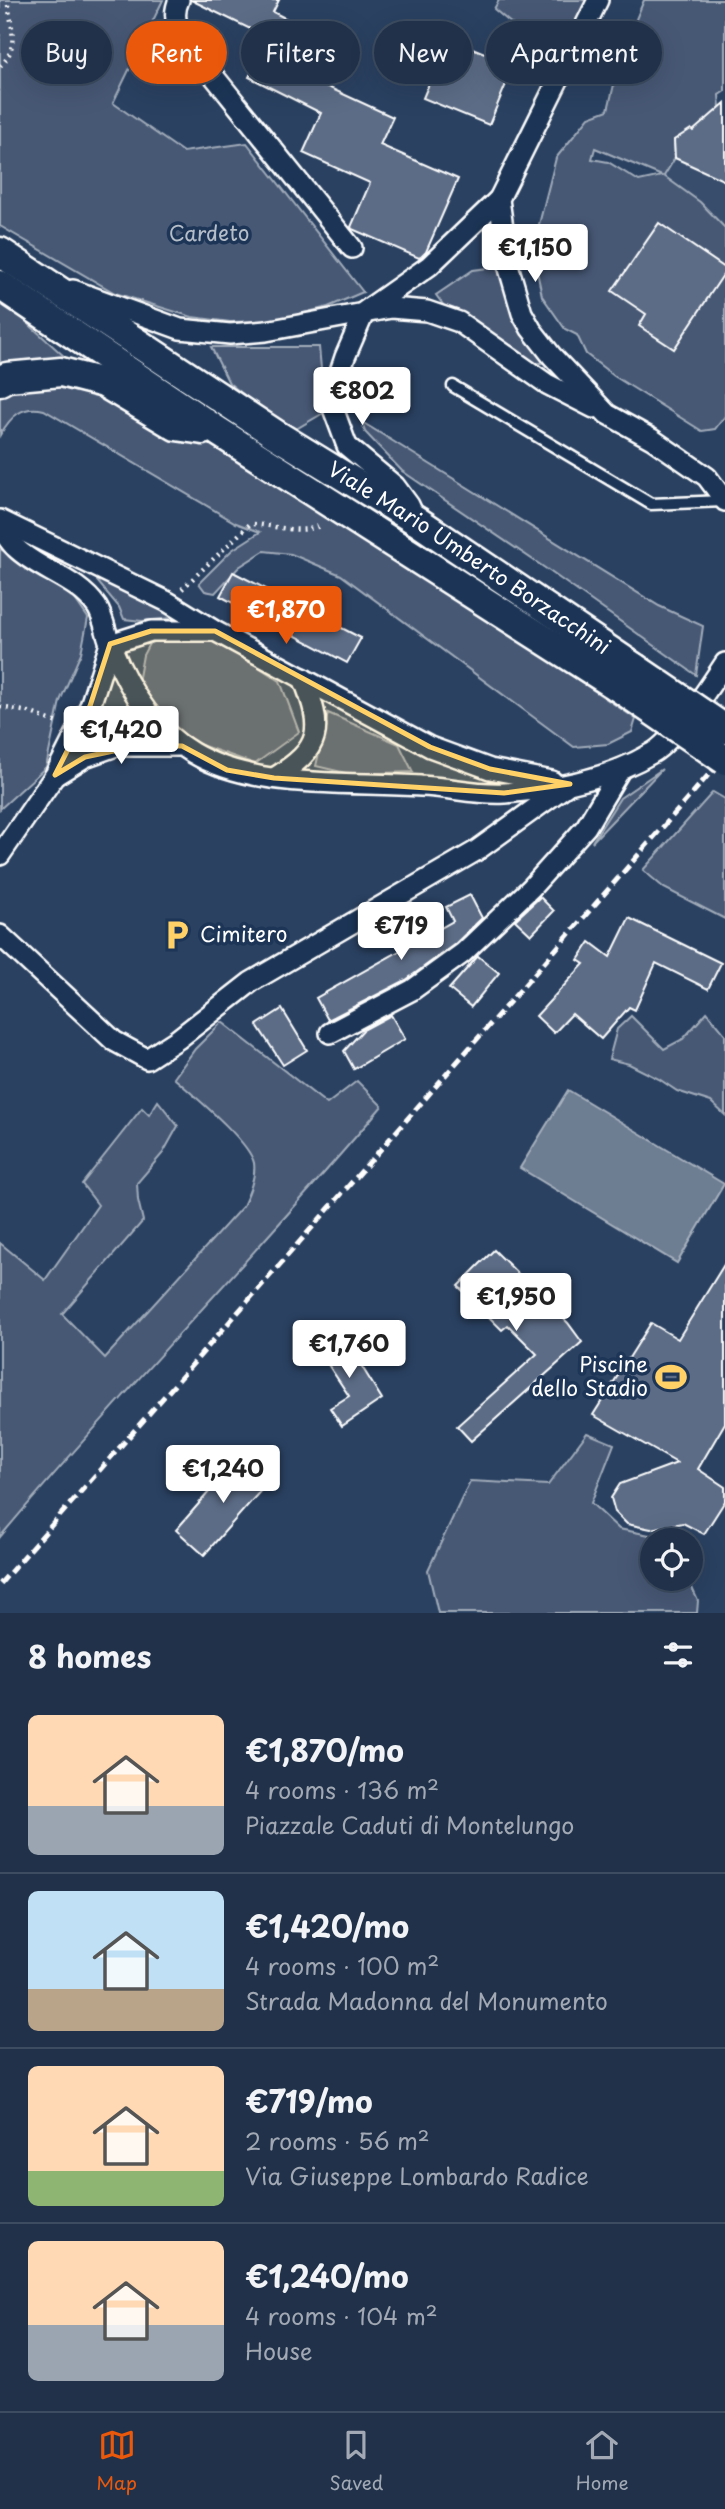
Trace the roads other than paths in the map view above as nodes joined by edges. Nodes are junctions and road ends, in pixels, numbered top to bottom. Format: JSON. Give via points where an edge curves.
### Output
{"nodes":[{"id":1,"x":180,"y":0,"type":"edge"},
{"id":2,"x":598,"y":0,"type":"edge"},
{"id":3,"x":499,"y":199,"type":"junction"},
{"id":4,"x":352,"y":248,"type":"dead end"},
{"id":5,"x":0,"y":252,"type":"edge"},
{"id":6,"x":42,"y":279,"type":"junction"},
{"id":7,"x":0,"y":285,"type":"edge"},
{"id":8,"x":365,"y":312,"type":"junction"},
{"id":9,"x":0,"y":381,"type":"edge"},
{"id":10,"x":453,"y":386,"type":"dead end"},
{"id":11,"x":607,"y":414,"type":"junction"},
{"id":12,"x":219,"y":432,"type":"junction"},
{"id":13,"x":725,"y":501,"type":"edge"},
{"id":14,"x":0,"y":520,"type":"edge"},
{"id":15,"x":417,"y":521,"type":"junction"},
{"id":16,"x":0,"y":527,"type":"edge"},
{"id":17,"x":215,"y":631,"type":"junction"},
{"id":18,"x":110,"y":644,"type":"junction"},
{"id":19,"x":725,"y":663,"type":"edge"},
{"id":20,"x":303,"y":678,"type":"junction"},
{"id":21,"x":626,"y":678,"type":"junction"},
{"id":22,"x":725,"y":729,"type":"edge"},
{"id":23,"x":183,"y":746,"type":"junction"},
{"id":24,"x":725,"y":760,"type":"edge"},
{"id":25,"x":620,"y":769,"type":"junction"},
{"id":26,"x":55,"y":775,"type":"junction"},
{"id":27,"x":274,"y":778,"type":"junction"},
{"id":28,"x":570,"y":784,"type":"junction"},
{"id":29,"x":0,"y":855,"type":"edge"},
{"id":30,"x":0,"y":935,"type":"edge"},
{"id":31,"x":330,"y":1033,"type":"dead end"}],
"edges":[{"from":1,"to":4,"type":"street","via":[[176,26],[188,44]]},
{"from":2,"to":3,"type":"street"},
{"from":3,"to":8,"type":"street","via":[[429,266]]},
{"from":3,"to":11,"type":"street","via":[[508,265],[522,313],[552,356]]},
{"from":5,"to":6,"type":"main road","name":"Viale Mario Umberto Borzacchini"},
{"from":6,"to":8,"type":"street","via":[[180,329],[230,334],[266,331]]},
{"from":6,"to":15,"type":"main road","name":"Viale Mario Umberto Borzacchini","via":[[275,434]]},
{"from":7,"to":12,"type":"main road","name":"Viale Mario Umberto Borzacchini"},
{"from":8,"to":11,"type":"street","via":[[391,308],[427,311],[459,322],[547,384]]},
{"from":8,"to":15,"type":"street","via":[[334,390],[334,411],[347,446],[395,486]]},
{"from":9,"to":12,"type":"main road","via":[[61,372],[104,383],[176,426]]},
{"from":10,"to":13,"type":"lane","via":[[651,505]]},
{"from":11,"to":13,"type":"street","via":[[707,477]]},
{"from":12,"to":21,"type":"main road","name":"Viale Mario Umberto Borzacchini","via":[[342,511]]},
{"from":14,"to":17,"type":"street","via":[[169,601]]},
{"from":15,"to":21,"type":"main road","name":"Viale Mario Umberto Borzacchini"},
{"from":16,"to":18,"type":"street","via":[[16,548],[85,592],[99,609]]},
{"from":17,"to":18,"type":"street","via":[[151,631]]},
{"from":17,"to":20,"type":"street"},
{"from":18,"to":23,"type":"street","via":[[127,683],[149,715]]},
{"from":18,"to":26,"type":"street","via":[[90,706]]},
{"from":19,"to":25,"type":"street","via":[[655,752]]},
{"from":20,"to":27,"type":"street","via":[[315,707],[316,732],[310,750]]},
{"from":20,"to":28,"type":"street","via":[[430,747],[490,769]]},
{"from":21,"to":22,"type":"main road","name":"Viale Mario Umberto Borzacchini","bridge":true},
{"from":21,"to":24,"type":"main road","name":"Viale Mario Umberto Borzacchini","bridge":true},
{"from":23,"to":26,"type":"street","via":[[116,746]]},
{"from":23,"to":27,"type":"street","via":[[227,769]]},
{"from":25,"to":28,"type":"street"},
{"from":25,"to":31,"type":"street","via":[[586,827],[463,953],[412,990]]},
{"from":26,"to":29,"type":"street"},
{"from":27,"to":28,"type":"street","via":[[504,793]]},
{"from":28,"to":30,"type":"street","via":[[476,851],[251,982],[147,1059],[114,1041]]}]}
